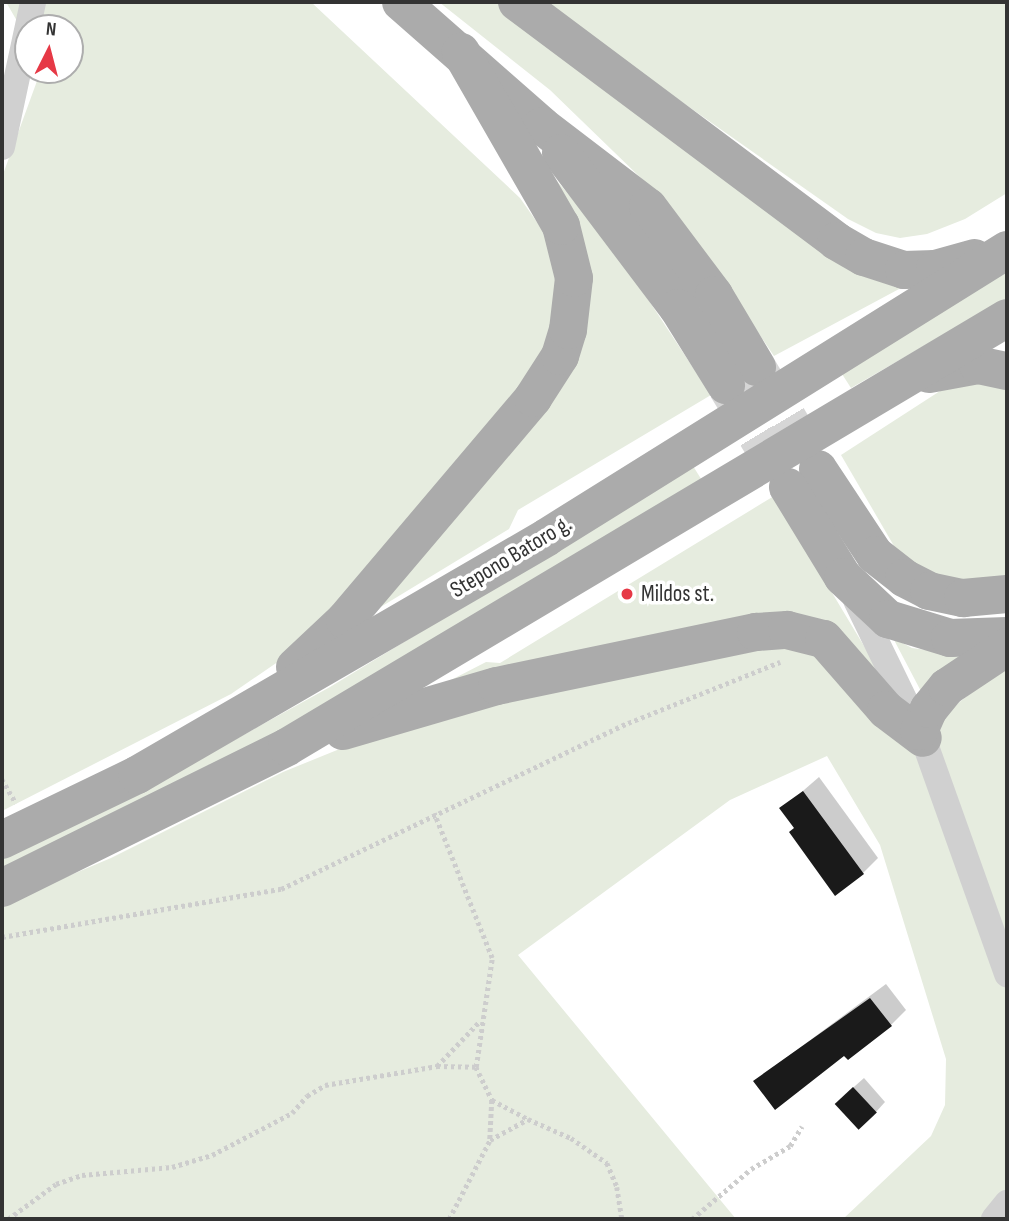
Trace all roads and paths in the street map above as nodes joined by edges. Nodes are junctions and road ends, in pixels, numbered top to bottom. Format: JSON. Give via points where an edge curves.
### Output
{"nodes":[{"id":1,"x":33,"y":2,"type":"edge"},
{"id":2,"x":401,"y":2,"type":"edge"},
{"id":3,"x":517,"y":2,"type":"edge"},
{"id":4,"x":461,"y":52,"type":"junction"},
{"id":5,"x":2,"y":147,"type":"edge"},
{"id":6,"x":1007,"y":250,"type":"edge"},
{"id":7,"x":1007,"y":318,"type":"edge"},
{"id":8,"x":1007,"y":371,"type":"edge"},
{"id":9,"x":741,"y":376,"type":"tunnel mouth"},
{"id":10,"x":891,"y":388,"type":"junction"},
{"id":11,"x":843,"y":577,"type":"junction"},
{"id":12,"x":1007,"y":594,"type":"edge"},
{"id":13,"x":1007,"y":636,"type":"edge"},
{"id":14,"x":1007,"y":647,"type":"edge"},
{"id":15,"x":794,"y":659,"type":"dead end"},
{"id":16,"x":218,"y":730,"type":"junction"},
{"id":17,"x":921,"y":735,"type":"junction"},
{"id":18,"x":287,"y":747,"type":"junction"},
{"id":19,"x":434,"y":813,"type":"junction"},
{"id":20,"x":2,"y":840,"type":"edge"},
{"id":21,"x":2,"y":888,"type":"edge"},
{"id":22,"x":2,"y":937,"type":"edge"},
{"id":23,"x":1007,"y":974,"type":"edge"},
{"id":24,"x":480,"y":1022,"type":"junction"},
{"id":25,"x":437,"y":1066,"type":"junction"},
{"id":26,"x":476,"y":1067,"type":"junction"},
{"id":27,"x":492,"y":1100,"type":"junction"},
{"id":28,"x":528,"y":1119,"type":"junction"},
{"id":29,"x":802,"y":1126,"type":"dead end"},
{"id":30,"x":490,"y":1140,"type":"junction"},
{"id":31,"x":1007,"y":1203,"type":"edge"},
{"id":32,"x":8,"y":1219,"type":"edge"},
{"id":33,"x":449,"y":1219,"type":"edge"},
{"id":34,"x":622,"y":1219,"type":"edge"},
{"id":35,"x":692,"y":1219,"type":"edge"},
{"id":36,"x":995,"y":1219,"type":"edge"}],
"edges":[{"from":1,"to":5,"type":"street"},
{"from":2,"to":4,"type":"main road"},
{"from":3,"to":6,"type":"main road","via":[[836,241],[864,257],[904,270],[936,269]]},
{"from":4,"to":9,"type":"main road","via":[[542,126],[648,207],[714,295]]},
{"from":4,"to":16,"type":"main road","via":[[561,226],[574,278],[560,356],[479,465],[345,620],[305,660]]},
{"from":6,"to":16,"type":"main road","name":"Stepono Batoro g.","via":[[547,537]]},
{"from":7,"to":10,"type":"main road"},
{"from":8,"to":10,"type":"main road","via":[[978,365],[944,369]]},
{"from":10,"to":18,"type":"main road"},
{"from":11,"to":12,"type":"main road","via":[[803,478],[875,555],[904,578],[929,591],[963,598]]},
{"from":11,"to":13,"type":"main road","via":[[870,607],[911,628],[974,640]]},
{"from":11,"to":17,"type":"street"},
{"from":14,"to":17,"type":"main road","via":[[947,687],[929,709]]},
{"from":15,"to":19,"type":"path","via":[[628,723]]},
{"from":16,"to":20,"type":"main road","name":"Stepono Batoro g."},
{"from":17,"to":18,"type":"main road","via":[[886,710],[824,639],[787,630],[756,632],[497,686]]},
{"from":17,"to":23,"type":"street"},
{"from":18,"to":21,"type":"main road"},
{"from":19,"to":22,"type":"path","via":[[281,889]]},
{"from":19,"to":24,"type":"path","via":[[492,958]]},
{"from":24,"to":25,"type":"path"},
{"from":24,"to":26,"type":"path"},
{"from":25,"to":26,"type":"path"},
{"from":25,"to":32,"type":"path","via":[[325,1085],[292,1113],[212,1155],[172,1167],[82,1175],[56,1184]]},
{"from":26,"to":27,"type":"path"},
{"from":27,"to":28,"type":"path"},
{"from":27,"to":30,"type":"path"},
{"from":28,"to":30,"type":"path"},
{"from":28,"to":34,"type":"path","via":[[571,1138],[607,1163],[617,1186]]},
{"from":29,"to":35,"type":"path","via":[[790,1146],[751,1169]]},
{"from":30,"to":33,"type":"path"},
{"from":31,"to":36,"type":"street"}]}
